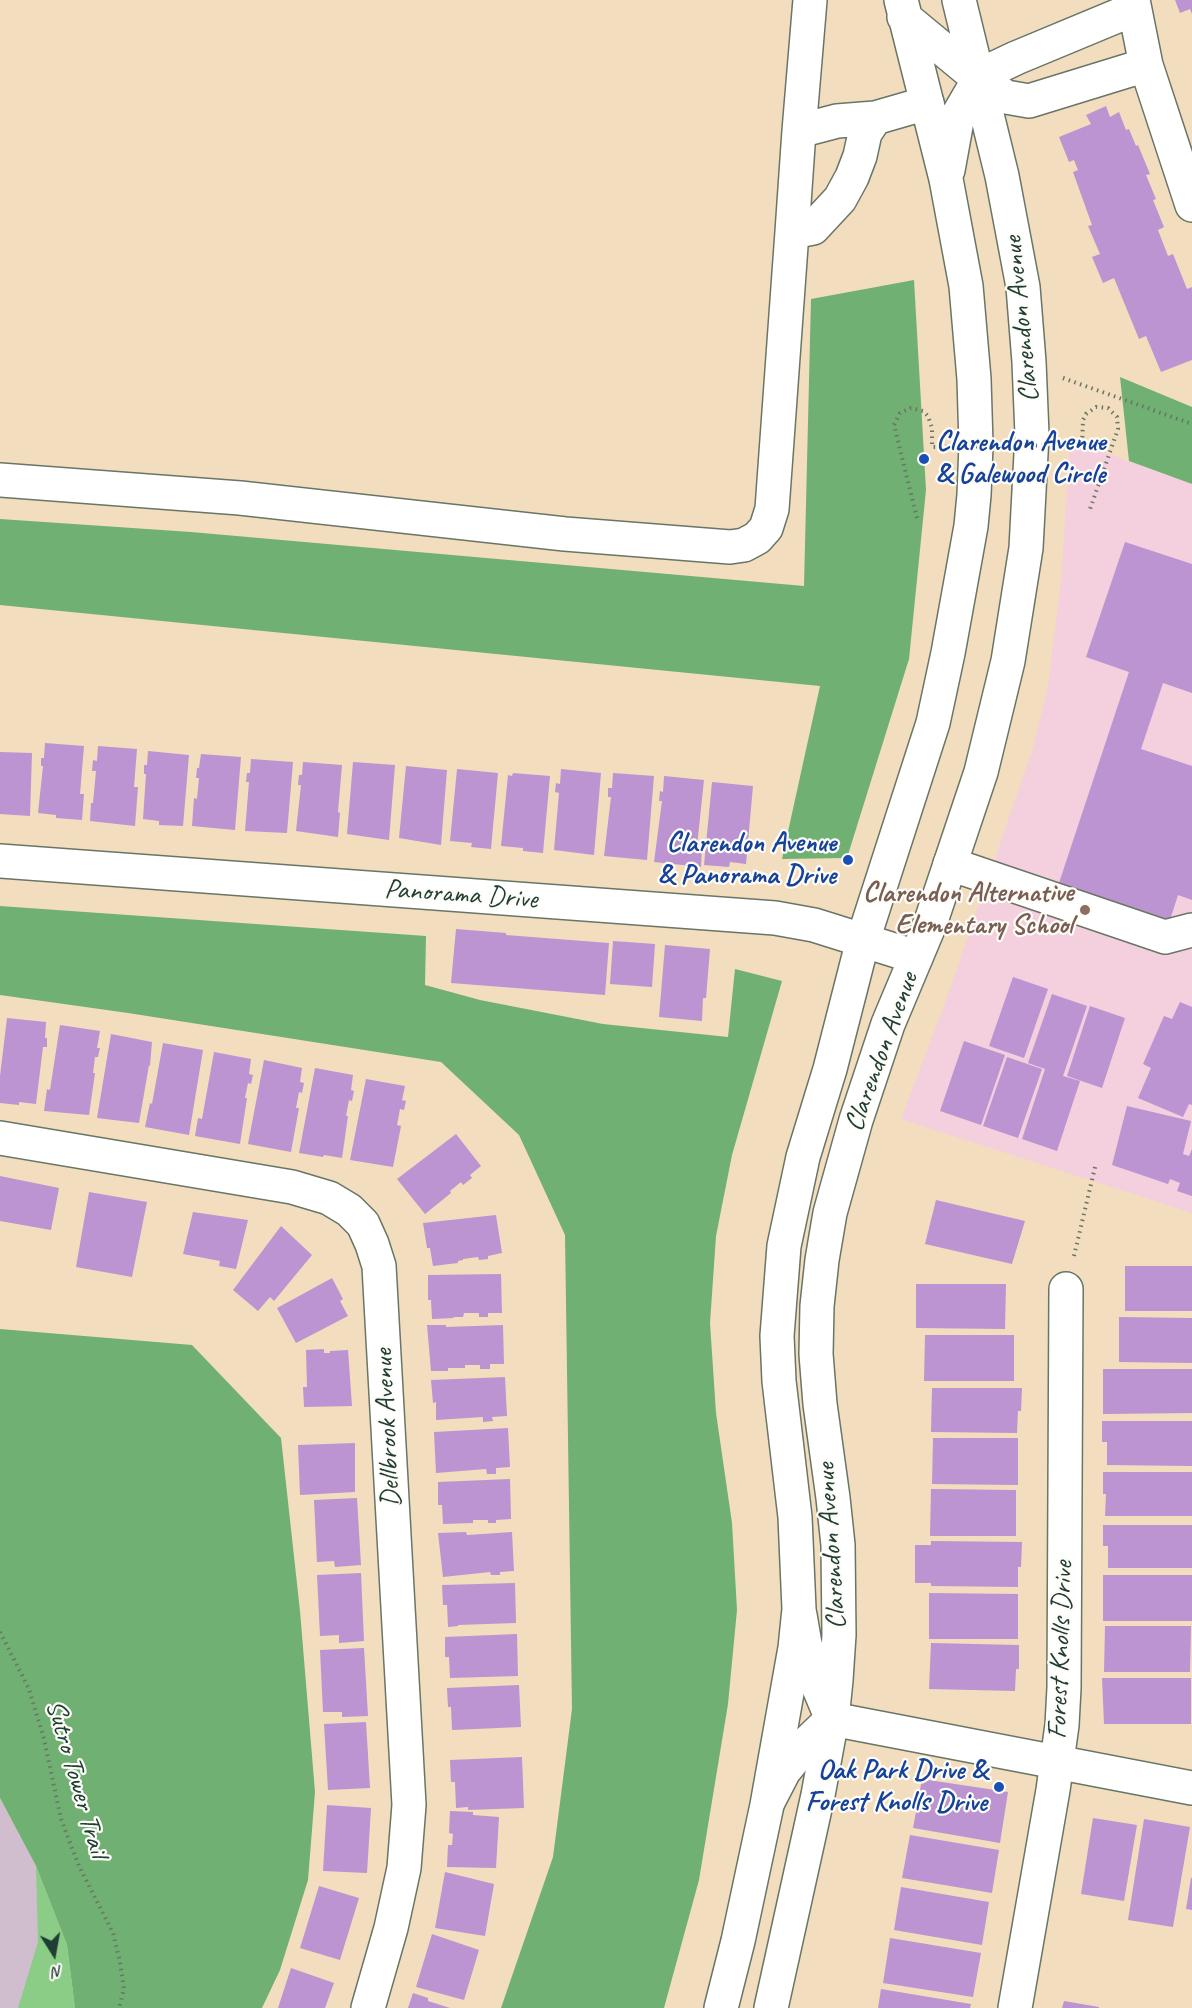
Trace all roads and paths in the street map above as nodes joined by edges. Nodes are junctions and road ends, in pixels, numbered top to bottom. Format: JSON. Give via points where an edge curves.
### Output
{"nodes":[{"id":1,"x":810,"y":0,"type":"edge"},
{"id":2,"x":959,"y":0,"type":"edge"},
{"id":3,"x":1133,"y":5,"type":"edge"},
{"id":4,"x":902,"y":8,"type":"edge"},
{"id":5,"x":1146,"y":65,"type":"junction"},
{"id":6,"x":979,"y":79,"type":"junction"},
{"id":7,"x":927,"y":103,"type":"junction"},
{"id":8,"x":875,"y":118,"type":"junction"},
{"id":9,"x":799,"y":131,"type":"junction"},
{"id":10,"x":946,"y":179,"type":"junction"},
{"id":11,"x":1192,"y":206,"type":"edge"},
{"id":12,"x":792,"y":232,"type":"junction"},
{"id":13,"x":1029,"y":362,"type":"junction"},
{"id":14,"x":1192,"y":424,"type":"edge"},
{"id":15,"x":0,"y":480,"type":"edge"},
{"id":16,"x":1089,"y":512,"type":"dead end"},
{"id":17,"x":917,"y":518,"type":"dead end"},
{"id":18,"x":0,"y":861,"type":"edge"},
{"id":19,"x":950,"y":864,"type":"junction"},
{"id":20,"x":1192,"y":930,"type":"edge"},
{"id":21,"x":863,"y":940,"type":"junction"},
{"id":22,"x":916,"y":957,"type":"junction"},
{"id":23,"x":0,"y":1138,"type":"edge"},
{"id":24,"x":1096,"y":1163,"type":"dead end"},
{"id":25,"x":1066,"y":1289,"type":"joint"},
{"id":26,"x":799,"y":1609,"type":"junction"},
{"id":27,"x":0,"y":1632,"type":"edge"},
{"id":28,"x":832,"y":1719,"type":"junction"},
{"id":29,"x":1057,"y":1762,"type":"junction"},
{"id":30,"x":1192,"y":1788,"type":"edge"},
{"id":31,"x":767,"y":1805,"type":"junction"},
{"id":32,"x":118,"y":2008,"type":"edge"},
{"id":33,"x":368,"y":2008,"type":"edge"},
{"id":34,"x":721,"y":2008,"type":"edge"},
{"id":35,"x":771,"y":2008,"type":"edge"},
{"id":36,"x":1015,"y":2008,"type":"edge"}],
"edges":[{"from":1,"to":9,"type":"main road"},
{"from":2,"to":6,"type":"main road","name":"Clarendon Avenue"},
{"from":3,"to":5,"type":"main road"},
{"from":3,"to":6,"type":"main road","via":[[997,67]]},
{"from":4,"to":6,"type":"main road"},
{"from":4,"to":7,"type":"main road","name":"Clarendon Avenue"},
{"from":5,"to":6,"type":"main road","via":[[1029,101],[1006,97]]},
{"from":5,"to":11,"type":"main road"},
{"from":6,"to":10,"type":"main road","via":[[958,115]]},
{"from":6,"to":13,"type":"main road","name":"Clarendon Avenue","via":[[1011,212],[1023,286]]},
{"from":7,"to":8,"type":"main road"},
{"from":7,"to":10,"type":"main road","name":"Clarendon Avenue"},
{"from":8,"to":9,"type":"main road"},
{"from":8,"to":12,"type":"main road","via":[[865,133],[852,177],[840,199],[813,228]]},
{"from":9,"to":12,"type":"main road"},
{"from":10,"to":21,"type":"main road","name":"Clarendon Avenue","via":[[966,286],[973,356],[976,445],[971,525],[933,723]]},
{"from":12,"to":15,"type":"main road","via":[[772,508],[766,528],[744,545],[565,534],[240,498]]},
{"from":13,"to":14,"type":"path"},
{"from":13,"to":19,"type":"main road","name":"Clarendon Avenue","via":[[1029,511],[1016,623],[989,744]]},
{"from":16,"to":17,"type":"path","bridge":true,"via":[[1118,429],[1117,417],[1108,408],[1096,407],[1086,414],[1083,445],[932,447],[928,416],[911,408],[900,413],[894,425]]},
{"from":18,"to":21,"type":"main road","name":"Panorama Drive","via":[[775,918]]},
{"from":19,"to":20,"type":"main road","via":[[1165,937]]},
{"from":19,"to":22,"type":"main road","name":"Clarendon Avenue"},
{"from":21,"to":22,"type":"main road","name":"Panorama Drive"},
{"from":21,"to":26,"type":"main road","name":"Clarendon Avenue","via":[[803,1157],[784,1246],[778,1381],[795,1518]]},
{"from":22,"to":28,"type":"main road","name":"Clarendon Avenue","via":[[888,1024],[856,1120],[830,1213],[822,1260],[816,1354],[840,1591]]},
{"from":23,"to":33,"type":"main road","name":"Dellbrook Avenue","via":[[292,1187],[329,1198],[349,1210],[363,1224],[372,1244],[379,1266],[409,1804],[404,1868]]},
{"from":24,"to":25,"type":"path"},
{"from":25,"to":29,"type":"main road","name":"Forest Knolls Drive","via":[[1064,1688]]},
{"from":26,"to":28,"type":"main road","via":[[805,1644]]},
{"from":26,"to":31,"type":"main road","name":"Clarendon Avenue"},
{"from":27,"to":32,"type":"path","name":"Sutro Tower Trail","via":[[29,1689],[70,1843],[113,1933],[124,1989]]},
{"from":28,"to":29,"type":"main road"},
{"from":28,"to":31,"type":"main road","via":[[784,1771]]},
{"from":28,"to":35,"type":"main road","name":"Clarendon Avenue"},
{"from":29,"to":30,"type":"main road"},
{"from":29,"to":36,"type":"main road","name":"Forest Knolls Drive"},
{"from":31,"to":34,"type":"main road","name":"Clarendon Avenue"}]}
